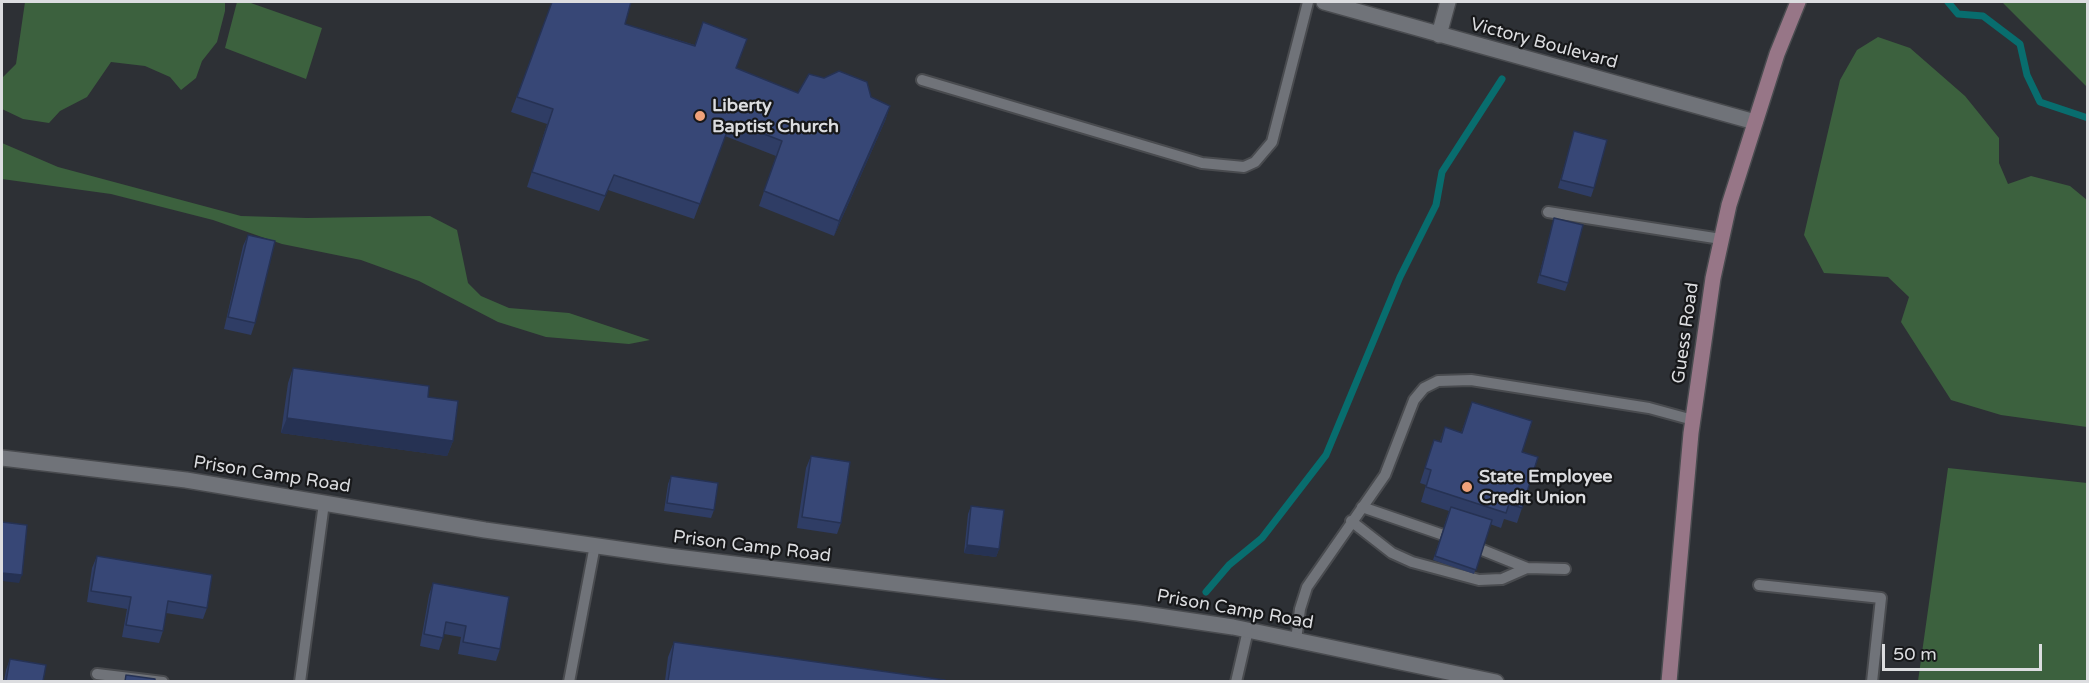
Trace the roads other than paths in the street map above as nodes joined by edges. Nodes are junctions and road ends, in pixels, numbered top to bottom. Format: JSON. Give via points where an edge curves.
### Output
{"nodes":[{"id":1,"x":1308,"y":2,"type":"edge"},
{"id":2,"x":1324,"y":2,"type":"edge"},
{"id":3,"x":1448,"y":2,"type":"edge"},
{"id":4,"x":1798,"y":2,"type":"edge"},
{"id":5,"x":1439,"y":35,"type":"junction"},
{"id":6,"x":922,"y":80,"type":"dead end"},
{"id":7,"x":1755,"y":122,"type":"junction"},
{"id":8,"x":1548,"y":212,"type":"dead end"},
{"id":9,"x":1721,"y":239,"type":"junction"},
{"id":10,"x":1693,"y":420,"type":"junction"},
{"id":11,"x":2,"y":458,"type":"edge"},
{"id":12,"x":324,"y":503,"type":"junction"},
{"id":13,"x":1362,"y":507,"type":"junction"},
{"id":14,"x":1351,"y":522,"type":"junction"},
{"id":15,"x":595,"y":545,"type":"junction"},
{"id":16,"x":1527,"y":567,"type":"junction"},
{"id":17,"x":1565,"y":569,"type":"dead end"},
{"id":18,"x":1759,"y":585,"type":"dead end"},
{"id":19,"x":1248,"y":630,"type":"junction"},
{"id":20,"x":1296,"y":640,"type":"junction"},
{"id":21,"x":97,"y":675,"type":"dead end"},
{"id":22,"x":164,"y":681,"type":"edge"},
{"id":23,"x":300,"y":681,"type":"edge"},
{"id":24,"x":569,"y":681,"type":"edge"},
{"id":25,"x":1236,"y":681,"type":"edge"},
{"id":26,"x":1496,"y":681,"type":"edge"},
{"id":27,"x":1669,"y":681,"type":"edge"},
{"id":28,"x":1872,"y":681,"type":"edge"}],
"edges":[{"from":1,"to":6,"type":"lane","via":[[1272,142],[1255,162],[1244,167],[1202,163]]},
{"from":2,"to":5,"type":"street","name":"Victory Boulevard"},
{"from":3,"to":5,"type":"street"},
{"from":4,"to":7,"type":"main road","name":"Guess Road"},
{"from":5,"to":7,"type":"street","name":"Victory Boulevard"},
{"from":7,"to":9,"type":"main road","name":"Guess Road"},
{"from":8,"to":9,"type":"lane"},
{"from":9,"to":10,"type":"main road","name":"Guess Road"},
{"from":10,"to":13,"type":"lane","via":[[1649,408],[1471,380],[1438,381],[1414,400],[1385,475]]},
{"from":10,"to":27,"type":"main road","name":"Guess Road"},
{"from":11,"to":12,"type":"street","name":"Prison Camp Road","via":[[186,480]]},
{"from":12,"to":15,"type":"street","name":"Prison Camp Road"},
{"from":12,"to":23,"type":"lane"},
{"from":13,"to":14,"type":"lane"},
{"from":13,"to":16,"type":"lane"},
{"from":14,"to":16,"type":"lane","via":[[1392,553],[1479,580],[1502,579]]},
{"from":14,"to":20,"type":"lane","via":[[1307,586]]},
{"from":15,"to":19,"type":"street","name":"Prison Camp Road"},
{"from":15,"to":24,"type":"lane"},
{"from":16,"to":17,"type":"lane"},
{"from":18,"to":28,"type":"lane","via":[[1881,598]]},
{"from":19,"to":20,"type":"street","name":"Prison Camp Road"},
{"from":19,"to":25,"type":"lane"},
{"from":20,"to":26,"type":"street","name":"Prison Camp Road"},
{"from":21,"to":22,"type":"lane"}]}
